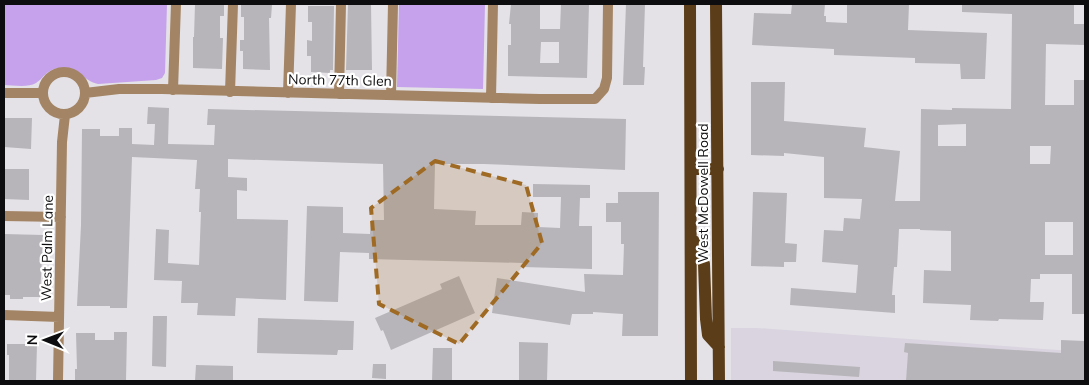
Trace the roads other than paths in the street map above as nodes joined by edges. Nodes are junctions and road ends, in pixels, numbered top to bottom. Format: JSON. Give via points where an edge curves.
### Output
{"nodes":[{"id":1,"x":176,"y":4,"type":"edge"},
{"id":2,"x":233,"y":4,"type":"edge"},
{"id":3,"x":291,"y":4,"type":"edge"},
{"id":4,"x":341,"y":4,"type":"edge"},
{"id":5,"x":393,"y":4,"type":"edge"},
{"id":6,"x":493,"y":4,"type":"edge"},
{"id":7,"x":608,"y":4,"type":"edge"},
{"id":8,"x":690,"y":4,"type":"edge"},
{"id":9,"x":716,"y":4,"type":"edge"},
{"id":10,"x":173,"y":90,"type":"junction"},
{"id":11,"x":230,"y":92,"type":"junction"},
{"id":12,"x":4,"y":93,"type":"edge"},
{"id":13,"x":42,"y":93,"type":"junction"},
{"id":14,"x":85,"y":93,"type":"junction"},
{"id":15,"x":288,"y":93,"type":"junction"},
{"id":16,"x":339,"y":94,"type":"junction"},
{"id":17,"x":391,"y":95,"type":"junction"},
{"id":18,"x":491,"y":98,"type":"junction"},
{"id":19,"x":65,"y":115,"type":"junction"},
{"id":20,"x":691,"y":169,"type":"junction"},
{"id":21,"x":718,"y":169,"type":"junction"},
{"id":22,"x":4,"y":216,"type":"edge"},
{"id":23,"x":61,"y":217,"type":"junction"},
{"id":24,"x":692,"y":236,"type":"junction"},
{"id":25,"x":4,"y":315,"type":"edge"},
{"id":26,"x":59,"y":317,"type":"junction"},
{"id":27,"x":719,"y":347,"type":"junction"},
{"id":28,"x":58,"y":381,"type":"edge"},
{"id":29,"x":691,"y":381,"type":"edge"},
{"id":30,"x":719,"y":381,"type":"edge"}],
"edges":[{"from":1,"to":10,"type":"street"},
{"from":2,"to":11,"type":"street"},
{"from":3,"to":15,"type":"street"},
{"from":4,"to":16,"type":"street"},
{"from":5,"to":17,"type":"street"},
{"from":6,"to":18,"type":"street"},
{"from":7,"to":18,"type":"street","name":"North 77th Glen","via":[[607,78],[604,89],[595,99]]},
{"from":8,"to":20,"type":"main road","name":"West McDowell Road"},
{"from":9,"to":21,"type":"main road","name":"West McDowell Road"},
{"from":10,"to":11,"type":"street","name":"North 77th Glen"},
{"from":10,"to":14,"type":"street","name":"North 77th Glen","via":[[119,89]]},
{"from":11,"to":15,"type":"street","name":"North 77th Glen"},
{"from":12,"to":13,"type":"street"},
{"from":13,"to":14,"type":"street","via":[[49,78],[64,72],[78,77]]},
{"from":13,"to":19,"type":"street","via":[[46,106]]},
{"from":14,"to":19,"type":"street","via":[[82,106]]},
{"from":15,"to":16,"type":"street","name":"North 77th Glen"},
{"from":16,"to":17,"type":"street","name":"North 77th Glen"},
{"from":17,"to":18,"type":"street","name":"North 77th Glen"},
{"from":19,"to":23,"type":"street","name":"West Palm Lane"},
{"from":20,"to":21,"type":"main road"},
{"from":20,"to":24,"type":"main road","name":"West McDowell Road"},
{"from":21,"to":27,"type":"main road","name":"West McDowell Road"},
{"from":22,"to":23,"type":"street"},
{"from":23,"to":26,"type":"street","name":"West Palm Lane"},
{"from":24,"to":27,"type":"main road","via":[[704,264],[708,335]]},
{"from":24,"to":29,"type":"main road","name":"West McDowell Road"},
{"from":25,"to":26,"type":"street"},
{"from":26,"to":28,"type":"street","name":"West Palm Lane"},
{"from":27,"to":30,"type":"main road","name":"West McDowell Road"}]}
